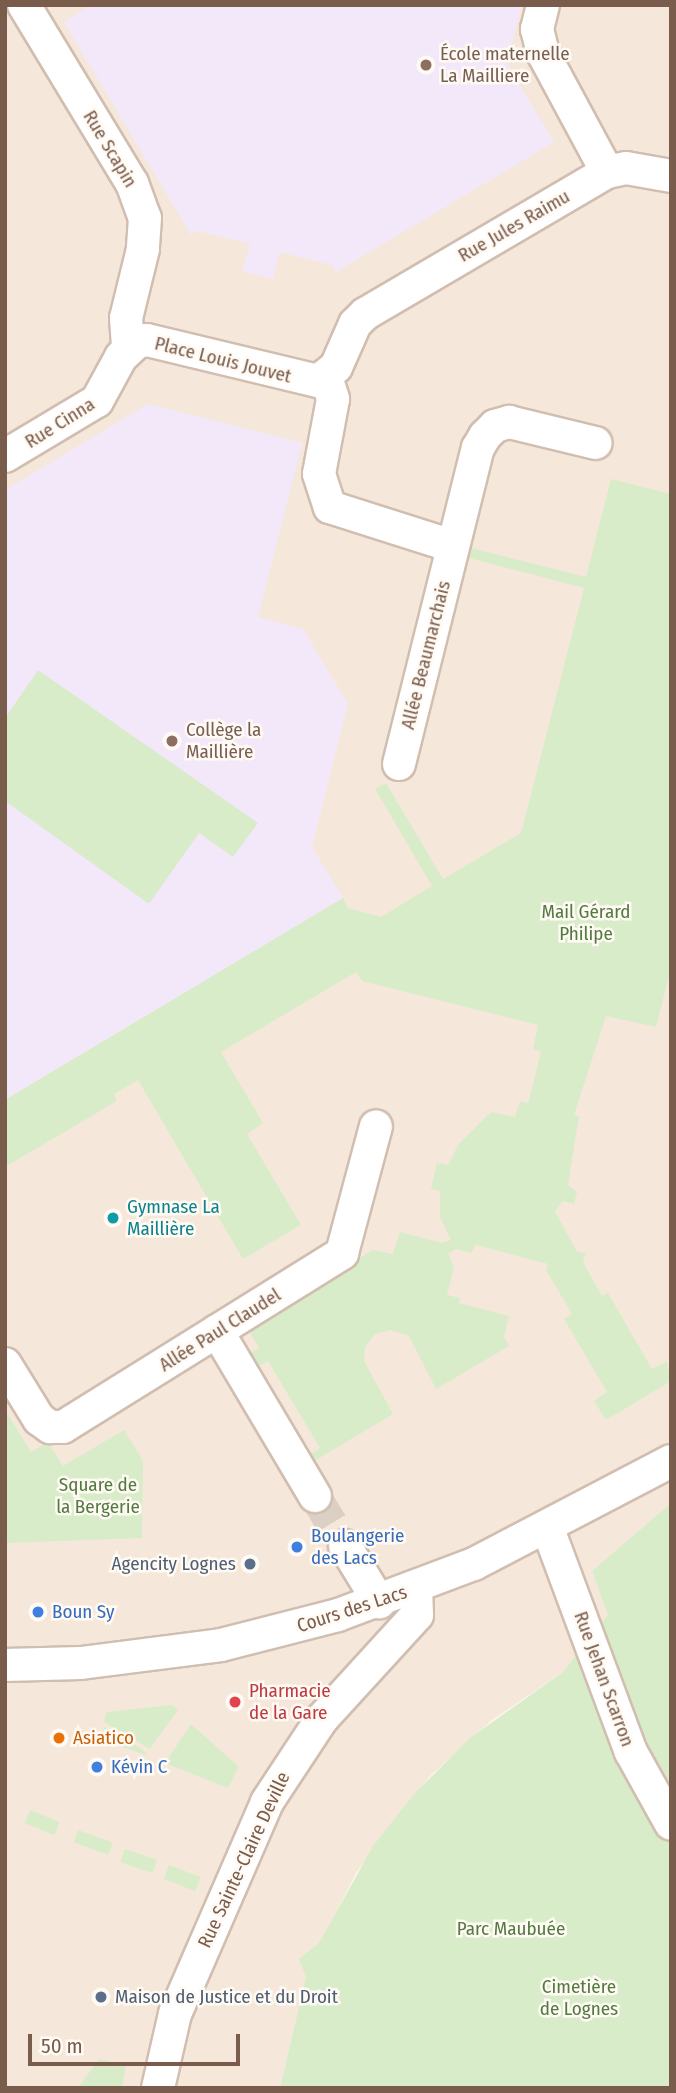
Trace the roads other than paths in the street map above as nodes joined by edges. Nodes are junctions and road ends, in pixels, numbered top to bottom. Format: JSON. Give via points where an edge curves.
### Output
{"nodes":[{"id":1,"x":24,"y":5,"type":"edge"},
{"id":2,"x":544,"y":5,"type":"edge"},
{"id":3,"x":607,"y":172,"type":"junction"},
{"id":4,"x":671,"y":176,"type":"edge"},
{"id":5,"x":128,"y":346,"type":"junction"},
{"id":6,"x":326,"y":377,"type":"junction"},
{"id":7,"x":596,"y":443,"type":"dead end"},
{"id":8,"x":5,"y":457,"type":"edge"},
{"id":9,"x":452,"y":546,"type":"junction"},
{"id":10,"x":399,"y":764,"type":"dead end"},
{"id":11,"x":376,"y":1126,"type":"dead end"},
{"id":12,"x":217,"y":1331,"type":"junction"},
{"id":13,"x":5,"y":1364,"type":"edge"},
{"id":14,"x":671,"y":1461,"type":"edge"},
{"id":15,"x":315,"y":1496,"type":"tunnel mouth"},
{"id":16,"x":548,"y":1529,"type":"junction"},
{"id":17,"x":345,"y":1546,"type":"tunnel mouth"},
{"id":18,"x":416,"y":1588,"type":"junction"},
{"id":19,"x":379,"y":1602,"type":"junction"},
{"id":20,"x":5,"y":1665,"type":"edge"},
{"id":21,"x":671,"y":1824,"type":"edge"},
{"id":22,"x":158,"y":2088,"type":"edge"}],
"edges":[{"from":1,"to":5,"type":"street","name":"Rue Scapin","via":[[132,183],[145,218],[143,249],[126,318]]},
{"from":2,"to":3,"type":"street","via":[[537,29],[543,54]]},
{"from":3,"to":4,"type":"street","name":"Rue Jules Raimu","via":[[647,170]]},
{"from":3,"to":6,"type":"street","name":"Rue Jules Raimu","via":[[365,314]]},
{"from":5,"to":6,"type":"street","name":"Place Louis Jouvet","via":[[147,340],[308,382]]},
{"from":5,"to":8,"type":"street","name":"Rue Cinna","via":[[97,401]]},
{"from":6,"to":9,"type":"street","via":[[333,398],[319,474],[330,507]]},
{"from":7,"to":9,"type":"street","name":"Allée Beaumarchais","via":[[509,422],[495,426],[478,449]]},
{"from":9,"to":10,"type":"street","name":"Allée Beaumarchais"},
{"from":11,"to":12,"type":"street","name":"Allée Paul Claudel","via":[[342,1253]]},
{"from":12,"to":13,"type":"street","name":"Allée Paul Claudel","via":[[63,1427],[50,1427],[39,1419]]},
{"from":12,"to":15,"type":"street"},
{"from":14,"to":16,"type":"street","name":"Cours des Lacs"},
{"from":16,"to":18,"type":"street","name":"Cours des Lacs"},
{"from":16,"to":21,"type":"street","name":"Rue Jehan Scarron","via":[[631,1752]]},
{"from":17,"to":19,"type":"street"},
{"from":18,"to":19,"type":"street","name":"Cours des Lacs"},
{"from":18,"to":22,"type":"street","name":"Rue Sainte-Claire Deville","via":[[417,1615],[321,1720],[267,1802],[175,2014]]},
{"from":19,"to":20,"type":"street","name":"Cours des Lacs","via":[[221,1644],[81,1663]]}]}
